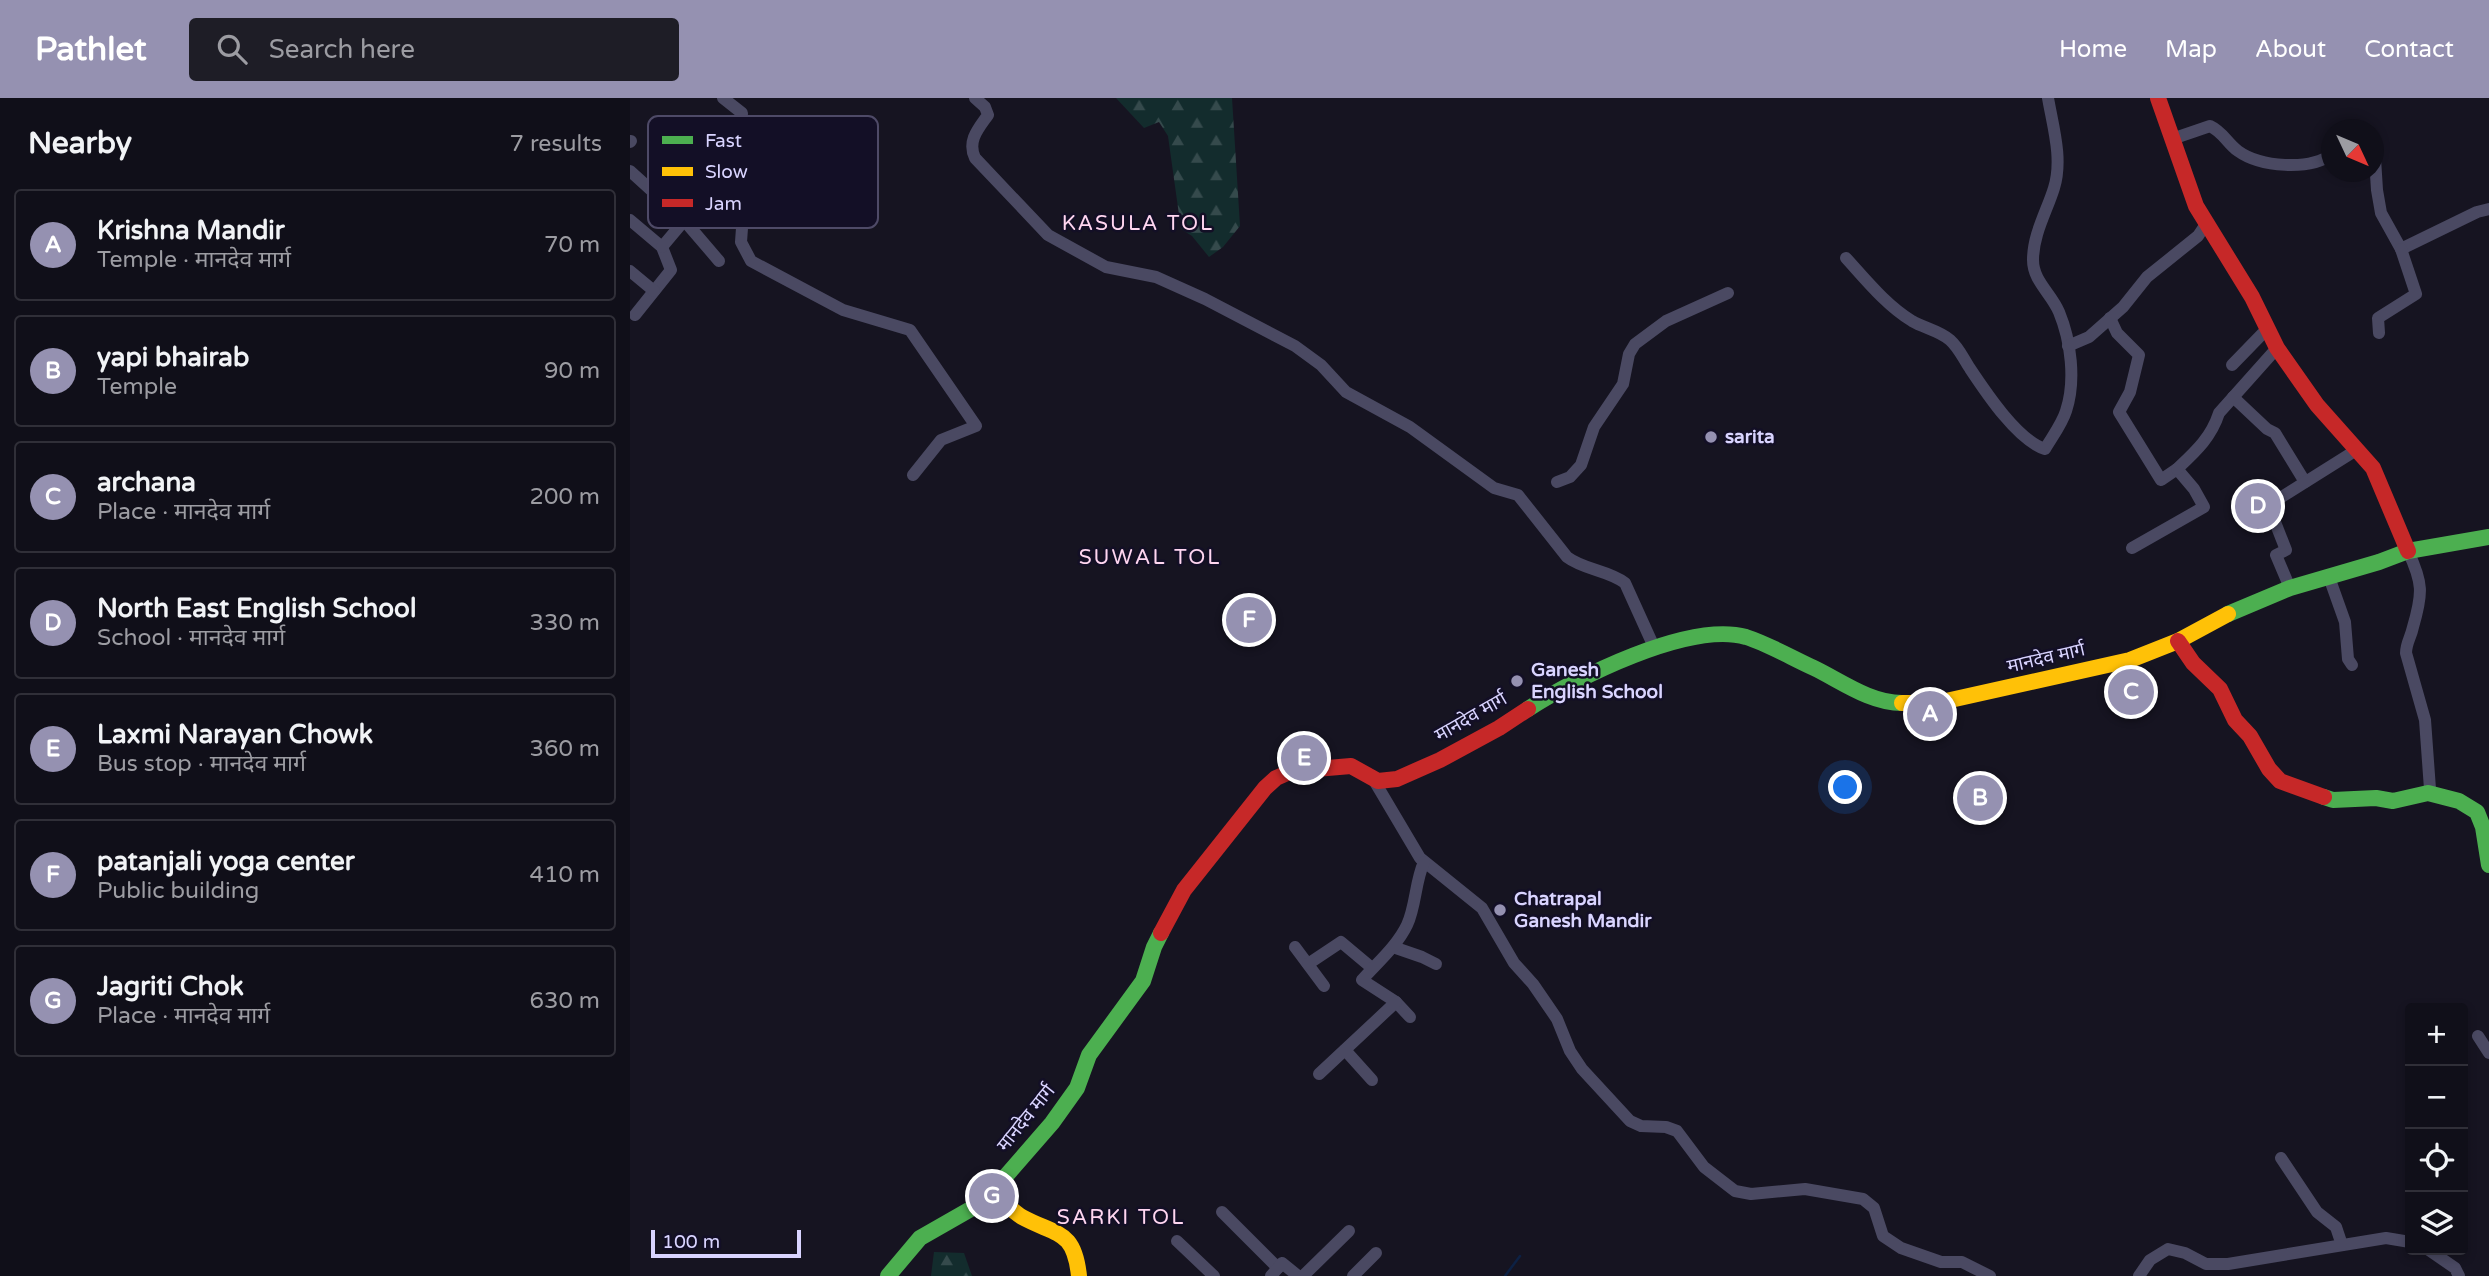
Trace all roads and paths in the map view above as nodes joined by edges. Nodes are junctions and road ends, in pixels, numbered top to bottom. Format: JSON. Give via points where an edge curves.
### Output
{"nodes":[{"id":1,"x":723,"y":98,"type":"edge"},
{"id":2,"x":975,"y":98,"type":"edge"},
{"id":3,"x":2048,"y":98,"type":"edge"},
{"id":4,"x":2158,"y":98,"type":"edge"},
{"id":5,"x":742,"y":116,"type":"edge"},
{"id":6,"x":2172,"y":139,"type":"junction"},
{"id":7,"x":2321,"y":160,"type":"edge"},
{"id":8,"x":630,"y":171,"type":"edge"},
{"id":9,"x":2378,"y":182,"type":"edge"},
{"id":10,"x":648,"y":187,"type":"edge"},
{"id":11,"x":2489,"y":209,"type":"edge"},
{"id":12,"x":630,"y":220,"type":"edge"},
{"id":13,"x":2206,"y":224,"type":"junction"},
{"id":14,"x":676,"y":228,"type":"edge"},
{"id":15,"x":691,"y":228,"type":"edge"},
{"id":16,"x":742,"y":228,"type":"edge"},
{"id":17,"x":635,"y":234,"type":"edge"},
{"id":18,"x":662,"y":247,"type":"junction"},
{"id":19,"x":2401,"y":249,"type":"junction"},
{"id":20,"x":1846,"y":258,"type":"dead end"},
{"id":21,"x":719,"y":261,"type":"dead end"},
{"id":22,"x":630,"y":271,"type":"edge"},
{"id":23,"x":654,"y":291,"type":"junction"},
{"id":24,"x":1728,"y":293,"type":"dead end"},
{"id":25,"x":635,"y":315,"type":"dead end"},
{"id":26,"x":2110,"y":318,"type":"junction"},
{"id":27,"x":2267,"y":329,"type":"junction"},
{"id":28,"x":2379,"y":333,"type":"dead end"},
{"id":29,"x":2068,"y":345,"type":"junction"},
{"id":30,"x":2277,"y":348,"type":"junction"},
{"id":31,"x":2232,"y":366,"type":"dead end"},
{"id":32,"x":2233,"y":397,"type":"junction"},
{"id":33,"x":2358,"y":449,"type":"junction"},
{"id":34,"x":2177,"y":469,"type":"junction"},
{"id":35,"x":913,"y":475,"type":"dead end"},
{"id":36,"x":1557,"y":482,"type":"dead end"},
{"id":37,"x":2305,"y":482,"type":"junction"},
{"id":38,"x":2280,"y":498,"type":"dead end"},
{"id":39,"x":2275,"y":522,"type":"dead end"},
{"id":40,"x":2489,"y":537,"type":"edge"},
{"id":41,"x":2132,"y":548,"type":"dead end"},
{"id":42,"x":2408,"y":551,"type":"junction"},
{"id":43,"x":2329,"y":577,"type":"junction"},
{"id":44,"x":2290,"y":588,"type":"junction"},
{"id":45,"x":2178,"y":641,"type":"junction"},
{"id":46,"x":1654,"y":647,"type":"junction"},
{"id":47,"x":2352,"y":665,"type":"dead end"},
{"id":48,"x":1372,"y":777,"type":"junction"},
{"id":49,"x":2428,"y":793,"type":"junction"},
{"id":50,"x":1424,"y":862,"type":"junction"},
{"id":51,"x":2489,"y":865,"type":"edge"},
{"id":52,"x":1295,"y":947,"type":"dead end"},
{"id":53,"x":1393,"y":947,"type":"junction"},
{"id":54,"x":1308,"y":964,"type":"junction"},
{"id":55,"x":1436,"y":964,"type":"dead end"},
{"id":56,"x":1372,"y":968,"type":"junction"},
{"id":57,"x":1324,"y":986,"type":"dead end"},
{"id":58,"x":1396,"y":1002,"type":"junction"},
{"id":59,"x":1410,"y":1017,"type":"dead end"},
{"id":60,"x":2478,"y":1036,"type":"dead end"},
{"id":61,"x":1345,"y":1050,"type":"junction"},
{"id":62,"x":2489,"y":1054,"type":"edge"},
{"id":63,"x":1319,"y":1074,"type":"dead end"},
{"id":64,"x":1372,"y":1080,"type":"dead end"},
{"id":65,"x":2281,"y":1158,"type":"dead end"},
{"id":66,"x":992,"y":1192,"type":"junction"},
{"id":67,"x":1222,"y":1212,"type":"dead end"},
{"id":68,"x":1349,"y":1231,"type":"dead end"},
{"id":69,"x":1177,"y":1241,"type":"dead end"},
{"id":70,"x":2405,"y":1241,"type":"edge"},
{"id":71,"x":2342,"y":1245,"type":"junction"},
{"id":72,"x":1376,"y":1253,"type":"dead end"},
{"id":73,"x":2436,"y":1255,"type":"edge"},
{"id":74,"x":1275,"y":1272,"type":"edge"},
{"id":75,"x":888,"y":1276,"type":"edge"},
{"id":76,"x":1079,"y":1276,"type":"edge"},
{"id":77,"x":1214,"y":1276,"type":"edge"},
{"id":78,"x":1300,"y":1276,"type":"edge"},
{"id":79,"x":1353,"y":1276,"type":"edge"},
{"id":80,"x":1990,"y":1276,"type":"edge"},
{"id":81,"x":2139,"y":1276,"type":"edge"},
{"id":82,"x":2459,"y":1276,"type":"edge"}],
"edges":[{"from":1,"to":5,"type":"street"},
{"from":2,"to":46,"type":"street","via":[[988,115],[972,140],[975,158],[1048,236],[1106,267],[1156,277],[1295,346],[1346,392],[1410,427],[1494,488],[1514,492],[1567,557],[1625,583]]},
{"from":3,"to":29,"type":"street","via":[[2058,169],[2033,264],[2058,311]]},
{"from":4,"to":6,"type":"main road"},
{"from":6,"to":7,"type":"street","via":[[2210,126],[2221,131],[2238,151],[2268,163],[2306,166]]},
{"from":6,"to":13,"type":"main road"},
{"from":8,"to":10,"type":"street"},
{"from":9,"to":19,"type":"street","via":[[2381,213]]},
{"from":11,"to":19,"type":"street"},
{"from":12,"to":17,"type":"street"},
{"from":13,"to":26,"type":"street"},
{"from":13,"to":27,"type":"main road"},
{"from":14,"to":18,"type":"street"},
{"from":15,"to":21,"type":"street"},
{"from":16,"to":35,"type":"street","via":[[741,242],[751,261],[844,310],[909,330],[976,426],[941,440]]},
{"from":17,"to":18,"type":"street"},
{"from":18,"to":23,"type":"street","via":[[671,270]]},
{"from":19,"to":28,"type":"street","via":[[2416,295],[2378,318]]},
{"from":20,"to":29,"type":"street","via":[[1898,310],[1949,339],[2014,427],[2045,449],[2066,413],[2072,382]]},
{"from":22,"to":23,"type":"street"},
{"from":23,"to":25,"type":"street"},
{"from":24,"to":36,"type":"street","via":[[1666,321],[1635,344],[1623,384],[1594,427],[1581,465]]},
{"from":26,"to":29,"type":"street","via":[[2089,337]]},
{"from":26,"to":34,"type":"street","via":[[2117,334],[2139,355],[2130,392],[2119,412],[2161,480]]},
{"from":27,"to":30,"type":"main road"},
{"from":27,"to":31,"type":"street"},
{"from":30,"to":32,"type":"street"},
{"from":30,"to":33,"type":"main road","via":[[2317,405]]},
{"from":32,"to":34,"type":"street","via":[[2196,453]]},
{"from":32,"to":37,"type":"street","via":[[2275,433]]},
{"from":33,"to":37,"type":"street"},
{"from":33,"to":42,"type":"main road","via":[[2373,468]]},
{"from":34,"to":41,"type":"street","via":[[2204,508]]},
{"from":37,"to":38,"type":"street"},
{"from":39,"to":44,"type":"street","via":[[2286,550],[2276,555]]},
{"from":40,"to":42,"type":"main road","name":"मानदेव मार्ग"},
{"from":42,"to":43,"type":"main road","name":"मानदेव मार्ग"},
{"from":42,"to":49,"type":"street","via":[[2421,587],[2406,653],[2425,720]]},
{"from":43,"to":44,"type":"main road","name":"मानदेव मार्ग"},
{"from":43,"to":47,"type":"street"},
{"from":44,"to":45,"type":"main road","name":"मानदेव मार्ग","via":[[2242,606]]},
{"from":45,"to":46,"type":"main road","name":"मानदेव मार्ग","via":[[2097,668],[1937,703],[1912,704],[1870,697],[1745,637],[1708,635]]},
{"from":45,"to":49,"type":"main road","via":[[2220,690],[2235,720],[2280,781],[2333,800],[2393,801]]},
{"from":46,"to":48,"type":"main road","name":"मानदेव मार्ग","via":[[1560,688],[1499,729],[1440,760],[1397,779],[1378,781]]},
{"from":48,"to":50,"type":"street"},
{"from":48,"to":66,"type":"main road","name":"मानदेव मार्ग","via":[[1351,766],[1292,771],[1265,788],[1184,890],[1154,947],[1143,981],[1089,1055],[1064,1108]]},
{"from":49,"to":51,"type":"main road","via":[[2459,801],[2477,812]]},
{"from":50,"to":53,"type":"street","via":[[1408,924]]},
{"from":50,"to":80,"type":"street","via":[[1482,908],[1514,963],[1557,1018],[1582,1069],[1630,1121],[1677,1131],[1704,1167],[1735,1191],[1751,1195],[1805,1189],[1863,1199],[1874,1208],[1883,1236],[1901,1248],[1941,1262],[1962,1262]]},
{"from":52,"to":54,"type":"street"},
{"from":53,"to":55,"type":"street"},
{"from":53,"to":56,"type":"street"},
{"from":54,"to":56,"type":"street","via":[[1341,942]]},
{"from":54,"to":57,"type":"street"},
{"from":56,"to":58,"type":"street","via":[[1362,980]]},
{"from":58,"to":59,"type":"street"},
{"from":58,"to":61,"type":"street"},
{"from":60,"to":62,"type":"street"},
{"from":61,"to":63,"type":"street"},
{"from":61,"to":64,"type":"street"},
{"from":65,"to":71,"type":"street","via":[[2318,1212],[2336,1227]]},
{"from":66,"to":75,"type":"main road","name":"मानदेव मार्ग","via":[[920,1238]]},
{"from":66,"to":76,"type":"main road","via":[[1020,1216],[1066,1238],[1075,1248]]},
{"from":67,"to":74,"type":"street"},
{"from":68,"to":78,"type":"street"},
{"from":69,"to":77,"type":"street"},
{"from":70,"to":71,"type":"street","via":[[2386,1238]]},
{"from":71,"to":81,"type":"street","via":[[2228,1264],[2206,1264],[2168,1249],[2150,1260]]},
{"from":72,"to":79,"type":"street"},
{"from":73,"to":82,"type":"street"},
{"from":74,"to":78,"type":"street","via":[[1282,1263]]}]}
